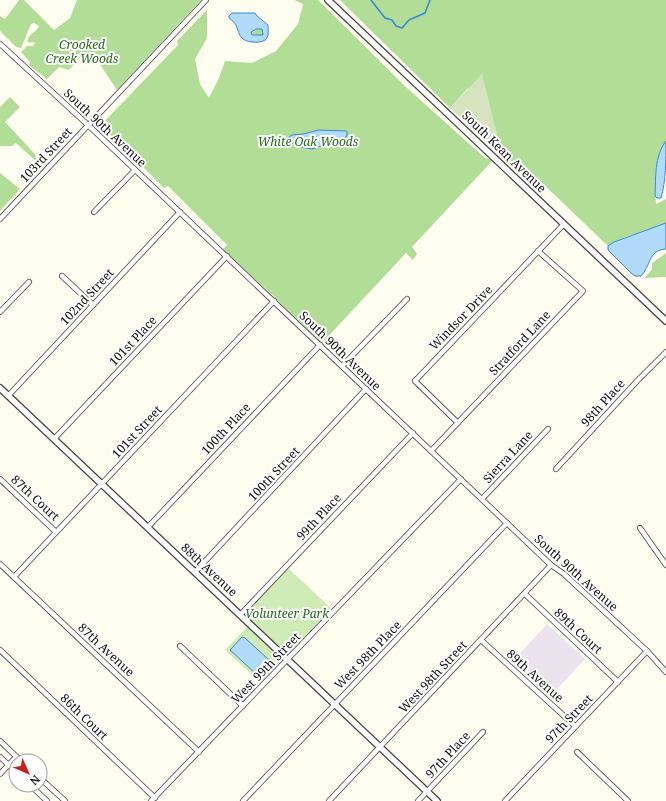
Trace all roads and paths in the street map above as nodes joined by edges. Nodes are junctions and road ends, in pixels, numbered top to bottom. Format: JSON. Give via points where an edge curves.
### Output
{"nodes":[{"id":1,"x":206,"y":0,"type":"edge"},
{"id":2,"x":328,"y":0,"type":"edge"},
{"id":3,"x":0,"y":44,"type":"edge"},
{"id":4,"x":88,"y":125,"type":"junction"},
{"id":5,"x":135,"y":170,"type":"junction"},
{"id":6,"x":94,"y":212,"type":"dead end"},
{"id":7,"x":180,"y":212,"type":"junction"},
{"id":8,"x":0,"y":219,"type":"edge"},
{"id":9,"x":564,"y":224,"type":"junction"},
{"id":10,"x":538,"y":251,"type":"junction"},
{"id":11,"x":227,"y":256,"type":"junction"},
{"id":12,"x":62,"y":276,"type":"dead end"},
{"id":13,"x":29,"y":282,"type":"dead end"},
{"id":14,"x":407,"y":299,"type":"dead end"},
{"id":15,"x":274,"y":301,"type":"junction"},
{"id":16,"x":93,"y":305,"type":"junction"},
{"id":17,"x":0,"y":312,"type":"edge"},
{"id":18,"x":666,"y":320,"type":"edge"},
{"id":19,"x":320,"y":345,"type":"junction"},
{"id":20,"x":666,"y":352,"type":"edge"},
{"id":21,"x":342,"y":366,"type":"junction"},
{"id":22,"x":0,"y":388,"type":"edge"},
{"id":23,"x":366,"y":389,"type":"junction"},
{"id":24,"x":8,"y":396,"type":"junction"},
{"id":25,"x":458,"y":423,"type":"junction"},
{"id":26,"x":548,"y":429,"type":"dead end"},
{"id":27,"x":413,"y":433,"type":"junction"},
{"id":28,"x":54,"y":439,"type":"junction"},
{"id":29,"x":431,"y":451,"type":"junction"},
{"id":30,"x":556,"y":469,"type":"dead end"},
{"id":31,"x":0,"y":479,"type":"edge"},
{"id":32,"x":461,"y":479,"type":"junction"},
{"id":33,"x":102,"y":484,"type":"junction"},
{"id":34,"x":482,"y":499,"type":"junction"},
{"id":35,"x":507,"y":523,"type":"junction"},
{"id":36,"x":148,"y":528,"type":"junction"},
{"id":37,"x":640,"y":528,"type":"dead end"},
{"id":38,"x":56,"y":532,"type":"junction"},
{"id":39,"x":0,"y":564,"type":"edge"},
{"id":40,"x":551,"y":565,"type":"junction"},
{"id":41,"x":666,"y":565,"type":"edge"},
{"id":42,"x":195,"y":572,"type":"junction"},
{"id":43,"x":14,"y":577,"type":"junction"},
{"id":44,"x":525,"y":594,"type":"junction"},
{"id":45,"x":240,"y":615,"type":"junction"},
{"id":46,"x":481,"y":640,"type":"junction"},
{"id":47,"x":180,"y":646,"type":"dead end"},
{"id":48,"x":0,"y":650,"type":"edge"},
{"id":49,"x":647,"y":652,"type":"junction"},
{"id":50,"x":287,"y":659,"type":"junction"},
{"id":51,"x":666,"y":672,"type":"edge"},
{"id":52,"x":618,"y":682,"type":"junction"},
{"id":53,"x":335,"y":704,"type":"junction"},
{"id":54,"x":244,"y":706,"type":"junction"},
{"id":55,"x":575,"y":726,"type":"junction"},
{"id":56,"x":483,"y":732,"type":"dead end"},
{"id":57,"x":0,"y":741,"type":"edge"},
{"id":58,"x":381,"y":747,"type":"junction"},
{"id":59,"x":199,"y":752,"type":"junction"},
{"id":60,"x":576,"y":752,"type":"dead end"},
{"id":61,"x":12,"y":753,"type":"edge"},
{"id":62,"x":0,"y":757,"type":"edge"},
{"id":63,"x":8,"y":765,"type":"joint"},
{"id":64,"x":0,"y":774,"type":"edge"},
{"id":65,"x":48,"y":785,"type":"edge"},
{"id":66,"x":427,"y":791,"type":"junction"},
{"id":67,"x":38,"y":793,"type":"edge"},
{"id":68,"x":153,"y":799,"type":"edge"},
{"id":69,"x":47,"y":801,"type":"edge"},
{"id":70,"x":65,"y":801,"type":"edge"},
{"id":71,"x":243,"y":801,"type":"edge"},
{"id":72,"x":329,"y":801,"type":"edge"},
{"id":73,"x":418,"y":801,"type":"edge"},
{"id":74,"x":438,"y":801,"type":"edge"},
{"id":75,"x":505,"y":801,"type":"edge"},
{"id":76,"x":628,"y":801,"type":"edge"}],
"edges":[{"from":1,"to":4,"type":"street","name":"103rd Street"},
{"from":2,"to":9,"type":"street","name":"South Kean Avenue"},
{"from":3,"to":4,"type":"street","name":"South 90th Avenue"},
{"from":4,"to":5,"type":"street","name":"South 90th Avenue"},
{"from":4,"to":8,"type":"street","name":"103rd Street"},
{"from":5,"to":6,"type":"street"},
{"from":5,"to":7,"type":"street","name":"South 90th Avenue"},
{"from":7,"to":11,"type":"street","name":"South 90th Avenue"},
{"from":7,"to":16,"type":"street","name":"102nd Street"},
{"from":9,"to":10,"type":"street","name":"Windsor Drive"},
{"from":9,"to":18,"type":"street","name":"South Kean Avenue"},
{"from":10,"to":25,"type":"street","name":"Windsor Drive","via":[[414,381]]},
{"from":10,"to":25,"type":"street","name":"Stratford Lane","via":[[582,291]]},
{"from":11,"to":15,"type":"street","name":"South 90th Avenue"},
{"from":11,"to":28,"type":"street","name":"101st Place"},
{"from":12,"to":16,"type":"street"},
{"from":13,"to":17,"type":"street"},
{"from":14,"to":21,"type":"street"},
{"from":15,"to":19,"type":"street","name":"South 90th Avenue"},
{"from":15,"to":33,"type":"street","name":"101st Street"},
{"from":16,"to":24,"type":"street","name":"102nd Street"},
{"from":19,"to":21,"type":"street","name":"South 90th Avenue"},
{"from":19,"to":36,"type":"street","name":"100th Place"},
{"from":20,"to":30,"type":"street","name":"98th Place"},
{"from":21,"to":23,"type":"street","name":"South 90th Avenue"},
{"from":22,"to":24,"type":"street","name":"88th Avenue"},
{"from":23,"to":27,"type":"street","name":"South 90th Avenue"},
{"from":23,"to":42,"type":"street","name":"100th Street"},
{"from":24,"to":28,"type":"street","name":"88th Avenue"},
{"from":25,"to":29,"type":"street","name":"Stratford Lane"},
{"from":26,"to":34,"type":"street","name":"Sierra Lane"},
{"from":27,"to":29,"type":"street","name":"South 90th Avenue"},
{"from":27,"to":45,"type":"street","name":"99th Place"},
{"from":28,"to":33,"type":"street","name":"88th Avenue"},
{"from":29,"to":32,"type":"street","name":"South 90th Avenue"},
{"from":31,"to":38,"type":"street","name":"87th Court"},
{"from":32,"to":34,"type":"street","name":"South 90th Avenue"},
{"from":32,"to":50,"type":"street","name":"West 99th Street"},
{"from":33,"to":36,"type":"street","name":"88th Avenue"},
{"from":33,"to":38,"type":"street","name":"101st Street"},
{"from":34,"to":35,"type":"street","name":"South 90th Avenue"},
{"from":35,"to":40,"type":"street","name":"South 90th Avenue"},
{"from":35,"to":53,"type":"street","name":"West 98th Place"},
{"from":36,"to":42,"type":"street","name":"88th Avenue"},
{"from":37,"to":41,"type":"street"},
{"from":38,"to":43,"type":"street","name":"101st Street"},
{"from":39,"to":43,"type":"street","name":"87th Avenue"},
{"from":40,"to":44,"type":"street","name":"West 98th Street"},
{"from":40,"to":49,"type":"street","name":"South 90th Avenue","via":[[564,574]]},
{"from":42,"to":45,"type":"street","name":"88th Avenue"},
{"from":43,"to":59,"type":"street","name":"87th Avenue"},
{"from":44,"to":46,"type":"street","name":"West 98th Street"},
{"from":44,"to":52,"type":"street","name":"89th Court"},
{"from":45,"to":50,"type":"street","name":"88th Avenue"},
{"from":46,"to":55,"type":"street","name":"89th Avenue"},
{"from":46,"to":58,"type":"street","name":"West 98th Street"},
{"from":47,"to":54,"type":"street"},
{"from":48,"to":68,"type":"street","name":"86th Court"},
{"from":49,"to":51,"type":"street","name":"South 90th Avenue"},
{"from":49,"to":52,"type":"street","name":"97th Street"},
{"from":50,"to":53,"type":"street","name":"88th Avenue"},
{"from":50,"to":54,"type":"street","name":"West 99th Street"},
{"from":52,"to":55,"type":"street","name":"97th Street"},
{"from":53,"to":58,"type":"street","name":"88th Avenue"},
{"from":53,"to":71,"type":"street","name":"West 98th Place"},
{"from":54,"to":59,"type":"street","name":"West 99th Street"},
{"from":55,"to":75,"type":"street","name":"97th Street"},
{"from":56,"to":66,"type":"street","name":"97th Place"},
{"from":57,"to":61,"type":"street"},
{"from":58,"to":66,"type":"street","name":"88th Avenue"},
{"from":58,"to":72,"type":"street","name":"West 98th Street"},
{"from":59,"to":68,"type":"street","name":"West 99th Street"},
{"from":60,"to":76,"type":"street"},
{"from":62,"to":63,"type":"street"},
{"from":63,"to":64,"type":"street"},
{"from":65,"to":70,"type":"street"},
{"from":66,"to":73,"type":"street","name":"97th Place"},
{"from":66,"to":74,"type":"street","name":"88th Avenue"},
{"from":67,"to":69,"type":"street"}]}
